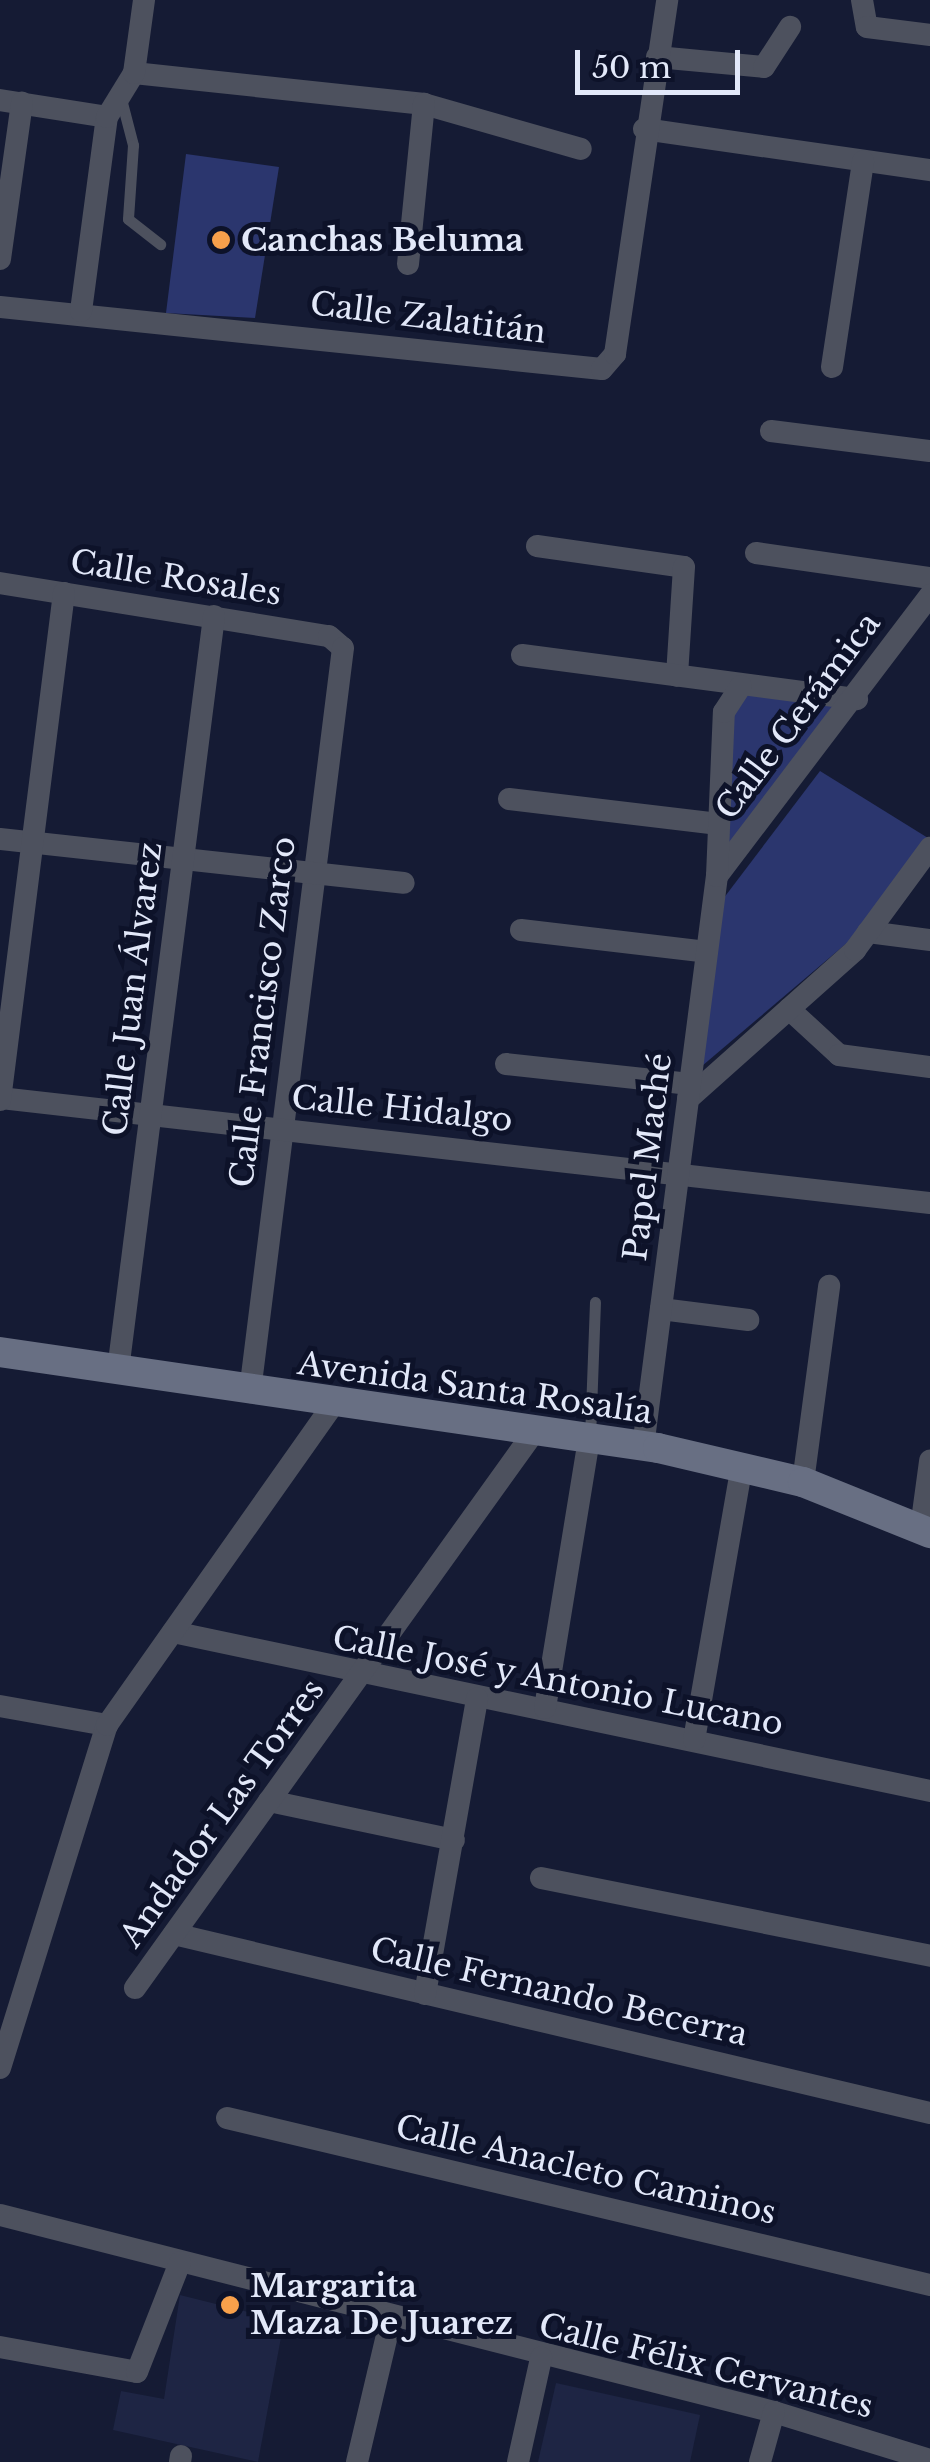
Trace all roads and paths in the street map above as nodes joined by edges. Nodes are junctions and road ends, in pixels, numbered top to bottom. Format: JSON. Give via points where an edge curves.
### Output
{"nodes":[{"id":1,"x":144,"y":0,"type":"edge"},
{"id":2,"x":667,"y":0,"type":"edge"},
{"id":3,"x":862,"y":0,"type":"edge"},
{"id":4,"x":790,"y":27,"type":"dead end"},
{"id":5,"x":930,"y":35,"type":"edge"},
{"id":6,"x":657,"y":57,"type":"junction"},
{"id":7,"x":134,"y":73,"type":"junction"},
{"id":8,"x":120,"y":95,"type":"junction"},
{"id":9,"x":11,"y":102,"type":"edge"},
{"id":10,"x":424,"y":104,"type":"junction"},
{"id":11,"x":107,"y":116,"type":"junction"},
{"id":12,"x":644,"y":130,"type":"junction"},
{"id":13,"x":582,"y":148,"type":"dead end"},
{"id":14,"x":863,"y":160,"type":"junction"},
{"id":15,"x":930,"y":170,"type":"edge"},
{"id":16,"x":160,"y":244,"type":"dead end"},
{"id":17,"x":0,"y":258,"type":"edge"},
{"id":18,"x":408,"y":264,"type":"dead end"},
{"id":19,"x":0,"y":307,"type":"edge"},
{"id":20,"x":82,"y":311,"type":"junction"},
{"id":21,"x":832,"y":367,"type":"dead end"},
{"id":22,"x":771,"y":430,"type":"dead end"},
{"id":23,"x":930,"y":451,"type":"edge"},
{"id":24,"x":538,"y":546,"type":"dead end"},
{"id":25,"x":756,"y":553,"type":"dead end"},
{"id":26,"x":930,"y":578,"type":"edge"},
{"id":27,"x":0,"y":583,"type":"edge"},
{"id":28,"x":64,"y":593,"type":"junction"},
{"id":29,"x":930,"y":595,"type":"edge"},
{"id":30,"x":214,"y":616,"type":"junction"},
{"id":31,"x":340,"y":642,"type":"joint"},
{"id":32,"x":522,"y":656,"type":"dead end"},
{"id":33,"x":676,"y":676,"type":"junction"},
{"id":34,"x":741,"y":686,"type":"junction"},
{"id":35,"x":856,"y":699,"type":"junction"},
{"id":36,"x":509,"y":799,"type":"dead end"},
{"id":37,"x":719,"y":824,"type":"junction"},
{"id":38,"x":0,"y":839,"type":"edge"},
{"id":39,"x":37,"y":843,"type":"junction"},
{"id":40,"x":930,"y":848,"type":"edge"},
{"id":41,"x":182,"y":859,"type":"junction"},
{"id":42,"x":311,"y":873,"type":"junction"},
{"id":43,"x":717,"y":876,"type":"junction"},
{"id":44,"x":404,"y":884,"type":"dead end"},
{"id":45,"x":520,"y":930,"type":"dead end"},
{"id":46,"x":868,"y":932,"type":"junction"},
{"id":47,"x":930,"y":940,"type":"edge"},
{"id":48,"x":707,"y":952,"type":"junction"},
{"id":49,"x":789,"y":1009,"type":"junction"},
{"id":50,"x":506,"y":1064,"type":"dead end"},
{"id":51,"x":930,"y":1067,"type":"edge"},
{"id":52,"x":689,"y":1092,"type":"junction"},
{"id":53,"x":0,"y":1099,"type":"edge"},
{"id":54,"x":150,"y":1114,"type":"junction"},
{"id":55,"x":281,"y":1128,"type":"junction"},
{"id":56,"x":678,"y":1170,"type":"junction"},
{"id":57,"x":930,"y":1203,"type":"edge"},
{"id":58,"x":829,"y":1286,"type":"dead end"},
{"id":59,"x":594,"y":1302,"type":"dead end"},
{"id":60,"x":661,"y":1308,"type":"junction"},
{"id":61,"x":748,"y":1320,"type":"dead end"},
{"id":62,"x":0,"y":1352,"type":"edge"},
{"id":63,"x":118,"y":1370,"type":"junction"},
{"id":64,"x":250,"y":1392,"type":"junction"},
{"id":65,"x":332,"y":1406,"type":"junction"},
{"id":66,"x":534,"y":1432,"type":"junction"},
{"id":67,"x":590,"y":1440,"type":"junction"},
{"id":68,"x":644,"y":1446,"type":"junction"},
{"id":69,"x":930,"y":1461,"type":"edge"},
{"id":70,"x":742,"y":1466,"type":"junction"},
{"id":71,"x":803,"y":1482,"type":"junction"},
{"id":72,"x":925,"y":1530,"type":"edge"},
{"id":73,"x":173,"y":1632,"type":"junction"},
{"id":74,"x":362,"y":1676,"type":"junction"},
{"id":75,"x":477,"y":1699,"type":"junction"},
{"id":76,"x":0,"y":1706,"type":"edge"},
{"id":77,"x":545,"y":1708,"type":"junction"},
{"id":78,"x":107,"y":1724,"type":"junction"},
{"id":79,"x":694,"y":1740,"type":"junction"},
{"id":80,"x":930,"y":1791,"type":"edge"},
{"id":81,"x":269,"y":1801,"type":"junction"},
{"id":82,"x":454,"y":1840,"type":"junction"},
{"id":83,"x":541,"y":1878,"type":"dead end"},
{"id":84,"x":174,"y":1934,"type":"junction"},
{"id":85,"x":930,"y":1956,"type":"edge"},
{"id":86,"x":135,"y":1988,"type":"dead end"},
{"id":87,"x":425,"y":1994,"type":"junction"},
{"id":88,"x":11,"y":1996,"type":"edge"},
{"id":89,"x":0,"y":2068,"type":"edge"},
{"id":90,"x":930,"y":2113,"type":"edge"},
{"id":91,"x":228,"y":2118,"type":"dead end"},
{"id":92,"x":0,"y":2215,"type":"edge"},
{"id":93,"x":180,"y":2262,"type":"junction"},
{"id":94,"x":930,"y":2285,"type":"edge"},
{"id":95,"x":391,"y":2318,"type":"junction"},
{"id":96,"x":0,"y":2347,"type":"edge"},
{"id":97,"x":541,"y":2358,"type":"junction"},
{"id":98,"x":774,"y":2412,"type":"junction"},
{"id":99,"x":930,"y":2460,"type":"edge"},
{"id":100,"x":358,"y":2462,"type":"edge"},
{"id":101,"x":518,"y":2462,"type":"edge"},
{"id":102,"x":760,"y":2462,"type":"edge"}],
"edges":[{"from":1,"to":7,"type":"street"},
{"from":2,"to":6,"type":"street","name":"Calle Zalatitán"},
{"from":3,"to":5,"type":"street","via":[[867,27]]},
{"from":4,"to":6,"type":"street","via":[[764,67]]},
{"from":6,"to":12,"type":"street","name":"Calle Zalatitán"},
{"from":7,"to":8,"type":"street"},
{"from":7,"to":10,"type":"street"},
{"from":8,"to":11,"type":"street"},
{"from":8,"to":16,"type":"lane","via":[[133,145],[128,219]]},
{"from":9,"to":11,"type":"street"},
{"from":9,"to":17,"type":"street"},
{"from":10,"to":13,"type":"street"},
{"from":10,"to":18,"type":"street"},
{"from":11,"to":20,"type":"street"},
{"from":12,"to":14,"type":"street"},
{"from":12,"to":20,"type":"street","name":"Calle Zalatitán","via":[[614,354],[602,369]]},
{"from":14,"to":15,"type":"street"},
{"from":14,"to":21,"type":"street"},
{"from":19,"to":20,"type":"street","name":"Calle Zalatitán"},
{"from":22,"to":23,"type":"street"},
{"from":24,"to":33,"type":"street","via":[[684,567]]},
{"from":25,"to":26,"type":"street"},
{"from":27,"to":28,"type":"street","name":"Calle Rosales"},
{"from":28,"to":30,"type":"street","name":"Calle Rosales"},
{"from":28,"to":39,"type":"street"},
{"from":29,"to":35,"type":"street","name":"Calle Cerámica"},
{"from":30,"to":31,"type":"street","name":"Calle Rosales"},
{"from":30,"to":41,"type":"street","name":"Calle Juan Álvarez"},
{"from":31,"to":42,"type":"street","name":"Calle Francisco Zarco"},
{"from":32,"to":33,"type":"street"},
{"from":33,"to":34,"type":"street"},
{"from":34,"to":35,"type":"street"},
{"from":34,"to":37,"type":"street","name":"Papel Maché","via":[[724,712]]},
{"from":35,"to":43,"type":"street","name":"Calle Cerámica"},
{"from":36,"to":37,"type":"street"},
{"from":37,"to":43,"type":"street","name":"Papel Maché"},
{"from":38,"to":39,"type":"street"},
{"from":39,"to":41,"type":"street"},
{"from":39,"to":53,"type":"street"},
{"from":40,"to":46,"type":"street"},
{"from":41,"to":42,"type":"street"},
{"from":41,"to":54,"type":"street","name":"Calle Juan Álvarez"},
{"from":42,"to":44,"type":"street"},
{"from":42,"to":55,"type":"street","name":"Calle Francisco Zarco"},
{"from":43,"to":48,"type":"street","name":"Papel Maché"},
{"from":45,"to":48,"type":"street"},
{"from":46,"to":47,"type":"street"},
{"from":46,"to":49,"type":"street"},
{"from":48,"to":52,"type":"street","name":"Papel Maché"},
{"from":49,"to":51,"type":"street","via":[[839,1055]]},
{"from":49,"to":52,"type":"street"},
{"from":50,"to":52,"type":"street"},
{"from":52,"to":56,"type":"street","name":"Papel Maché"},
{"from":53,"to":54,"type":"street","name":"Calle Hidalgo"},
{"from":54,"to":55,"type":"street","name":"Calle Hidalgo"},
{"from":54,"to":63,"type":"street","name":"Calle Juan Álvarez"},
{"from":55,"to":56,"type":"street","name":"Calle Hidalgo"},
{"from":55,"to":64,"type":"street","name":"Calle Francisco Zarco"},
{"from":56,"to":57,"type":"street","name":"Calle Hidalgo"},
{"from":56,"to":60,"type":"street","name":"Papel Maché"},
{"from":58,"to":71,"type":"street"},
{"from":59,"to":67,"type":"lane"},
{"from":60,"to":61,"type":"street"},
{"from":60,"to":68,"type":"street","name":"Papel Maché"},
{"from":62,"to":63,"type":"street","name":"Avenida Santa Rosalía"},
{"from":63,"to":64,"type":"street","name":"Avenida Santa Rosalía"},
{"from":64,"to":65,"type":"street","name":"Avenida Santa Rosalía"},
{"from":65,"to":66,"type":"street","name":"Avenida Santa Rosalía"},
{"from":65,"to":73,"type":"street"},
{"from":66,"to":67,"type":"street","name":"Avenida Santa Rosalía"},
{"from":66,"to":74,"type":"street","name":"Andador Las Torres"},
{"from":67,"to":68,"type":"street","name":"Avenida Santa Rosalía"},
{"from":67,"to":77,"type":"street"},
{"from":68,"to":70,"type":"street","name":"Avenida Santa Rosalía"},
{"from":69,"to":72,"type":"street"},
{"from":70,"to":71,"type":"street","name":"Avenida Santa Rosalía"},
{"from":70,"to":79,"type":"street"},
{"from":71,"to":72,"type":"street","name":"Avenida Santa Rosalía"},
{"from":73,"to":74,"type":"street","name":"Calle José y Antonio Lucano"},
{"from":73,"to":78,"type":"street"},
{"from":74,"to":75,"type":"street","name":"Calle José y Antonio Lucano"},
{"from":74,"to":81,"type":"street","name":"Andador Las Torres"},
{"from":75,"to":77,"type":"street","name":"Calle José y Antonio Lucano"},
{"from":75,"to":82,"type":"street"},
{"from":76,"to":78,"type":"street"},
{"from":77,"to":79,"type":"street","name":"Calle José y Antonio Lucano"},
{"from":78,"to":88,"type":"street"},
{"from":79,"to":80,"type":"street","name":"Calle José y Antonio Lucano"},
{"from":81,"to":82,"type":"street"},
{"from":81,"to":84,"type":"street","name":"Andador Las Torres"},
{"from":82,"to":87,"type":"street"},
{"from":83,"to":85,"type":"street"},
{"from":84,"to":86,"type":"street","name":"Andador Las Torres"},
{"from":84,"to":87,"type":"street","name":"Calle Fernando Becerra"},
{"from":87,"to":90,"type":"street","name":"Calle Fernando Becerra"},
{"from":88,"to":89,"type":"street"},
{"from":91,"to":94,"type":"street","name":"Calle Anacleto Caminos"},
{"from":92,"to":93,"type":"street","name":"Calle Félix Cervantes"},
{"from":93,"to":95,"type":"street","name":"Calle Félix Cervantes"},
{"from":93,"to":96,"type":"street","via":[[138,2372]]},
{"from":95,"to":97,"type":"street","name":"Calle Félix Cervantes"},
{"from":95,"to":100,"type":"street"},
{"from":97,"to":98,"type":"street","name":"Calle Félix Cervantes"},
{"from":97,"to":101,"type":"street"},
{"from":98,"to":99,"type":"street","name":"Calle Félix Cervantes"},
{"from":98,"to":102,"type":"street"}]}
